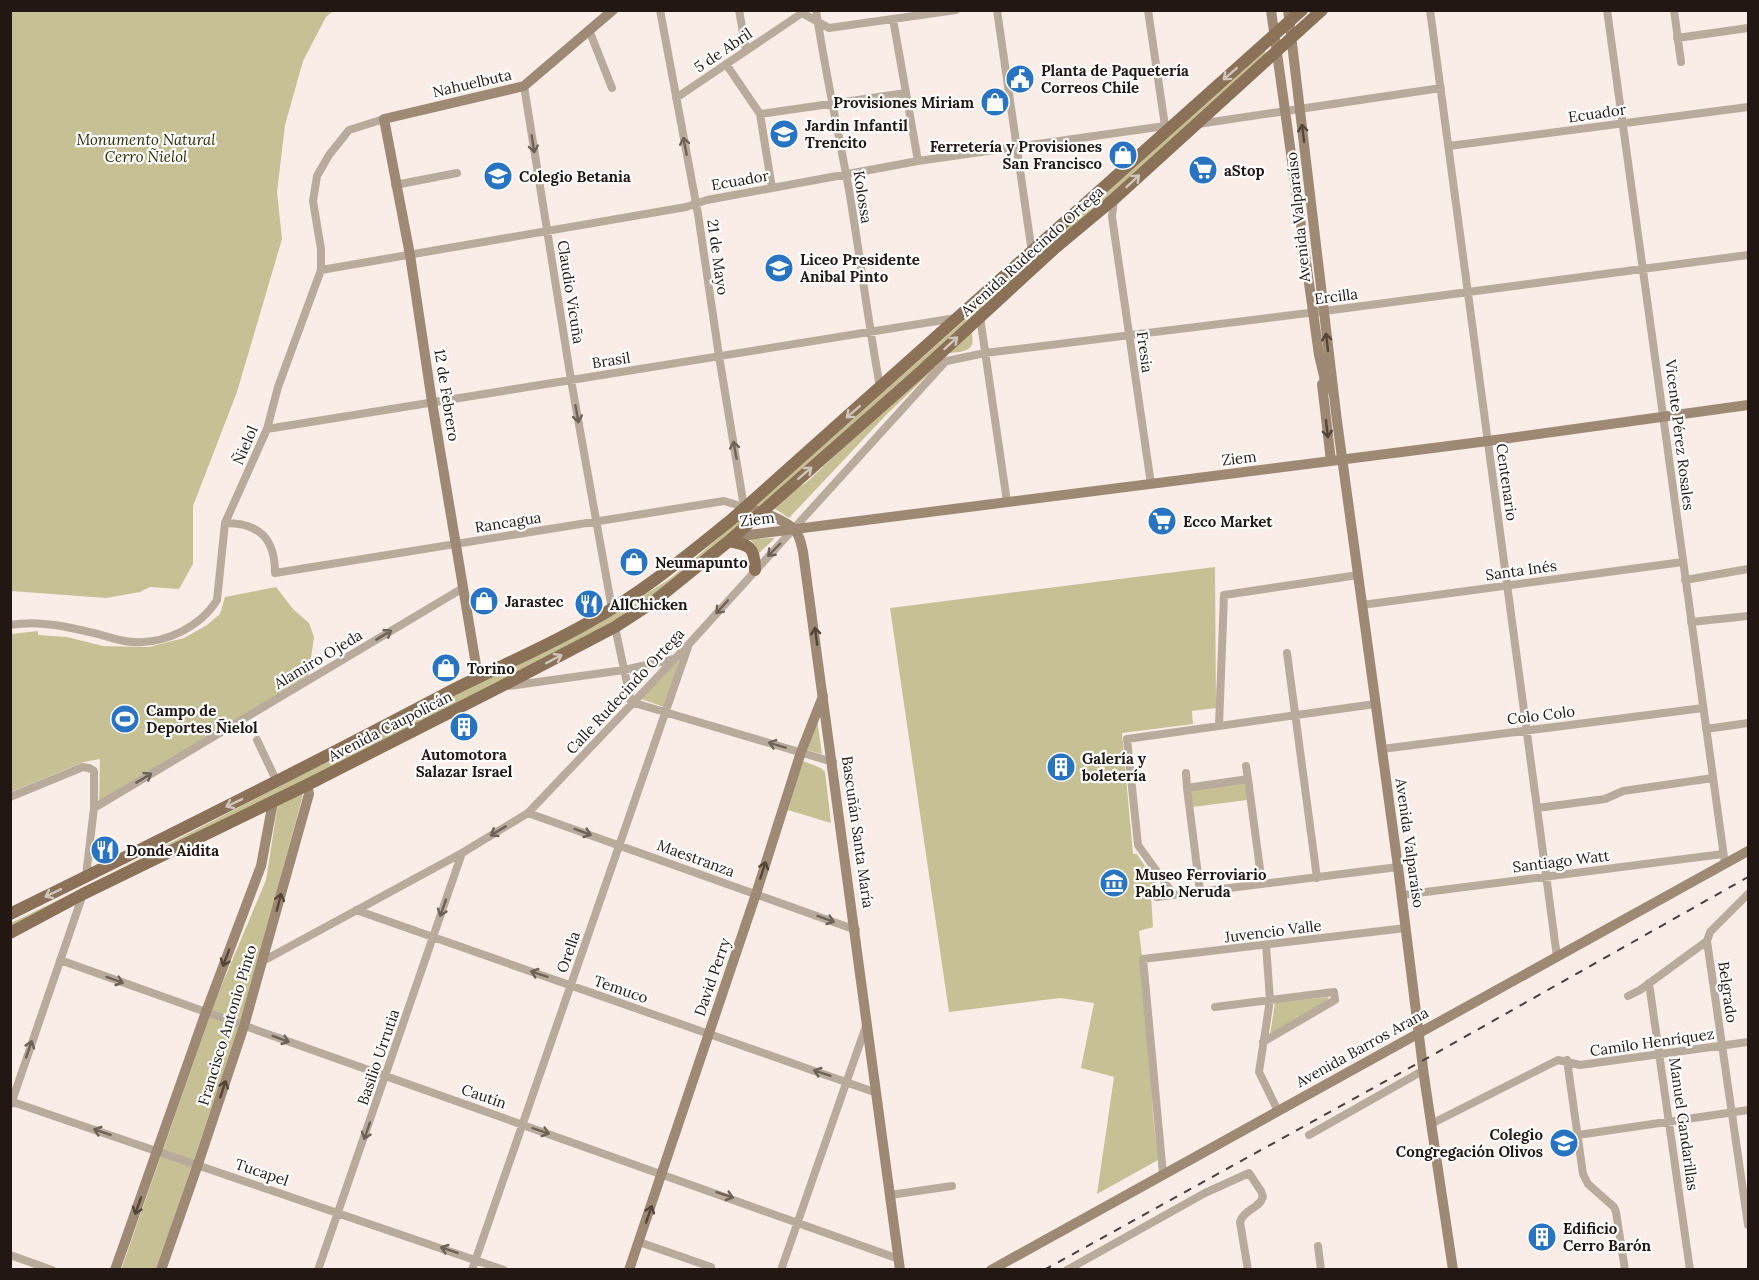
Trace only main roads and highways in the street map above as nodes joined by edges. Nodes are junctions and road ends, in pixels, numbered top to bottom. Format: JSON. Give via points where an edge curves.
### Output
{"nodes":[{"id":1,"x":613,"y":10,"type":"edge"},
{"id":2,"x":1271,"y":10,"type":"edge"},
{"id":3,"x":1302,"y":10,"type":"edge"},
{"id":4,"x":1322,"y":10,"type":"edge"},
{"id":5,"x":1289,"y":16,"type":"edge"},
{"id":6,"x":1274,"y":36,"type":"junction"},
{"id":7,"x":1291,"y":38,"type":"junction"},
{"id":8,"x":1276,"y":51,"type":"junction"},
{"id":9,"x":384,"y":119,"type":"joint"},
{"id":10,"x":1318,"y":312,"type":"junction"},
{"id":11,"x":1319,"y":355,"type":"junction"},
{"id":12,"x":1749,"y":405,"type":"edge"},
{"id":13,"x":1337,"y":421,"type":"junction"},
{"id":14,"x":1337,"y":460,"type":"junction"},
{"id":15,"x":744,"y":507,"type":"junction"},
{"id":16,"x":762,"y":512,"type":"junction"},
{"id":17,"x":794,"y":529,"type":"junction"},
{"id":18,"x":731,"y":539,"type":"junction"},
{"id":19,"x":754,"y":570,"type":"road end"},
{"id":20,"x":634,"y":595,"type":"junction"},
{"id":21,"x":615,"y":627,"type":"junction"},
{"id":22,"x":478,"y":676,"type":"junction"},
{"id":23,"x":824,"y":694,"type":"junction"},
{"id":24,"x":455,"y":710,"type":"junction"},
{"id":25,"x":410,"y":713,"type":"junction"},
{"id":26,"x":417,"y":728,"type":"junction"},
{"id":27,"x":281,"y":779,"type":"junction"},
{"id":28,"x":307,"y":785,"type":"junction"},
{"id":29,"x":273,"y":802,"type":"junction"},
{"id":30,"x":1749,"y":851,"type":"edge"},
{"id":31,"x":86,"y":876,"type":"junction"},
{"id":32,"x":71,"y":900,"type":"junction"},
{"id":33,"x":10,"y":914,"type":"edge"},
{"id":34,"x":10,"y":933,"type":"edge"},
{"id":35,"x":1420,"y":1032,"type":"junction"},
{"id":36,"x":899,"y":1264,"type":"edge"},
{"id":37,"x":115,"y":1269,"type":"edge"},
{"id":38,"x":161,"y":1269,"type":"edge"},
{"id":39,"x":629,"y":1269,"type":"edge"},
{"id":40,"x":991,"y":1269,"type":"edge"},
{"id":41,"x":1452,"y":1269,"type":"edge"}],
"edges":[{"from":1,"to":9,"type":"main road","name":"Nahuelbuta","via":[[524,86]]},
{"from":2,"to":6,"type":"main road","name":"Avenida Valparaíso"},
{"from":3,"to":5,"type":"main road","name":"Avenida Rudecindo Ortega"},
{"from":4,"to":7,"type":"main road","name":"Avenida Rudecindo Ortega"},
{"from":5,"to":6,"type":"main road","name":"Avenida Rudecindo Ortega"},
{"from":5,"to":7,"type":"main road","name":"Avenida Valparaíso"},
{"from":6,"to":8,"type":"main road","name":"Avenida Valparaíso"},
{"from":6,"to":15,"type":"main road","name":"Avenida Rudecindo Ortega","one_way":true,"via":[[1164,129],[1032,254]]},
{"from":7,"to":8,"type":"main road","name":"Avenida Rudecindo Ortega"},
{"from":10,"to":7,"type":"main road","name":"Avenida Valparaíso","one_way":true},
{"from":8,"to":10,"type":"main road","name":"Avenida Valparaíso"},
{"from":16,"to":8,"type":"main road","name":"Avenida Rudecindo Ortega","one_way":true},
{"from":9,"to":22,"type":"main road","name":"12 de Febrero","via":[[410,255]]},
{"from":10,"to":11,"type":"main road","name":"Avenida Valparaíso"},
{"from":13,"to":10,"type":"main road","name":"Avenida Valparaíso","one_way":true},
{"from":11,"to":13,"type":"main road","name":"Avenida Valparaíso"},
{"from":11,"to":14,"type":"main road","name":"Avenida Valparaíso","one_way":true},
{"from":12,"to":14,"type":"main road","name":"Ziem"},
{"from":13,"to":14,"type":"main road","name":"Avenida Valparaíso"},
{"from":14,"to":17,"type":"main road","name":"Ziem"},
{"from":14,"to":35,"type":"main road","name":"Avenida Valparaíso","via":[[1358,575]]},
{"from":15,"to":16,"type":"main road"},
{"from":15,"to":20,"type":"main road","name":"Avenida Caupolicán","via":[[702,545]]},
{"from":16,"to":17,"type":"main road"},
{"from":16,"to":18,"type":"main road","name":"Avenida Caupolicán"},
{"from":17,"to":18,"type":"main road","name":"Ziem"},
{"from":23,"to":17,"type":"main road","name":"Bascuñán Santa María","one_way":true,"via":[[803,552]]},
{"from":18,"to":19,"type":"main road","via":[[750,548]]},
{"from":18,"to":21,"type":"main road","name":"Avenida Caupolicán","via":[[652,603]]},
{"from":20,"to":21,"type":"main road","via":[[618,616]]},
{"from":20,"to":22,"type":"main road","name":"Avenida Caupolicán","via":[[590,622]]},
{"from":24,"to":21,"type":"main road","name":"Avenida Caupolicán","one_way":true},
{"from":22,"to":24,"type":"main road","via":[[471,697]]},
{"from":22,"to":25,"type":"main road","name":"Avenida Caupolicán"},
{"from":23,"to":36,"type":"main road","name":"Bascuñán Santa María"},
{"from":39,"to":23,"type":"main road","name":"David Perry","one_way":true,"via":[[801,752]]},
{"from":24,"to":26,"type":"main road","name":"Avenida Caupolicán"},
{"from":25,"to":26,"type":"main road"},
{"from":25,"to":27,"type":"main road","name":"Avenida Caupolicán"},
{"from":26,"to":28,"type":"main road","name":"Avenida Caupolicán"},
{"from":27,"to":29,"type":"main road"},
{"from":27,"to":31,"type":"main road","name":"Avenida Caupolicán","one_way":true},
{"from":28,"to":29,"type":"main road","name":"Avenida Caupolicán"},
{"from":38,"to":28,"type":"main road","name":"Francisco Antonio Pinto","one_way":true,"via":[[244,1026],[309,794]]},
{"from":29,"to":32,"type":"main road","name":"Avenida Caupolicán"},
{"from":29,"to":37,"type":"main road","name":"Francisco Antonio Pinto","one_way":true,"via":[[261,866]]},
{"from":30,"to":35,"type":"main road","name":"Avenida Barros Arana","via":[[1724,859]]},
{"from":31,"to":32,"type":"main road","via":[[83,889]]},
{"from":31,"to":33,"type":"main road","name":"Avenida Caupolicán","one_way":true},
{"from":32,"to":34,"type":"main road","name":"Avenida Caupolicán"},
{"from":35,"to":40,"type":"main road","name":"Avenida Barros Arana"},
{"from":35,"to":41,"type":"main road","name":"Avenida Valparaíso"}]}
